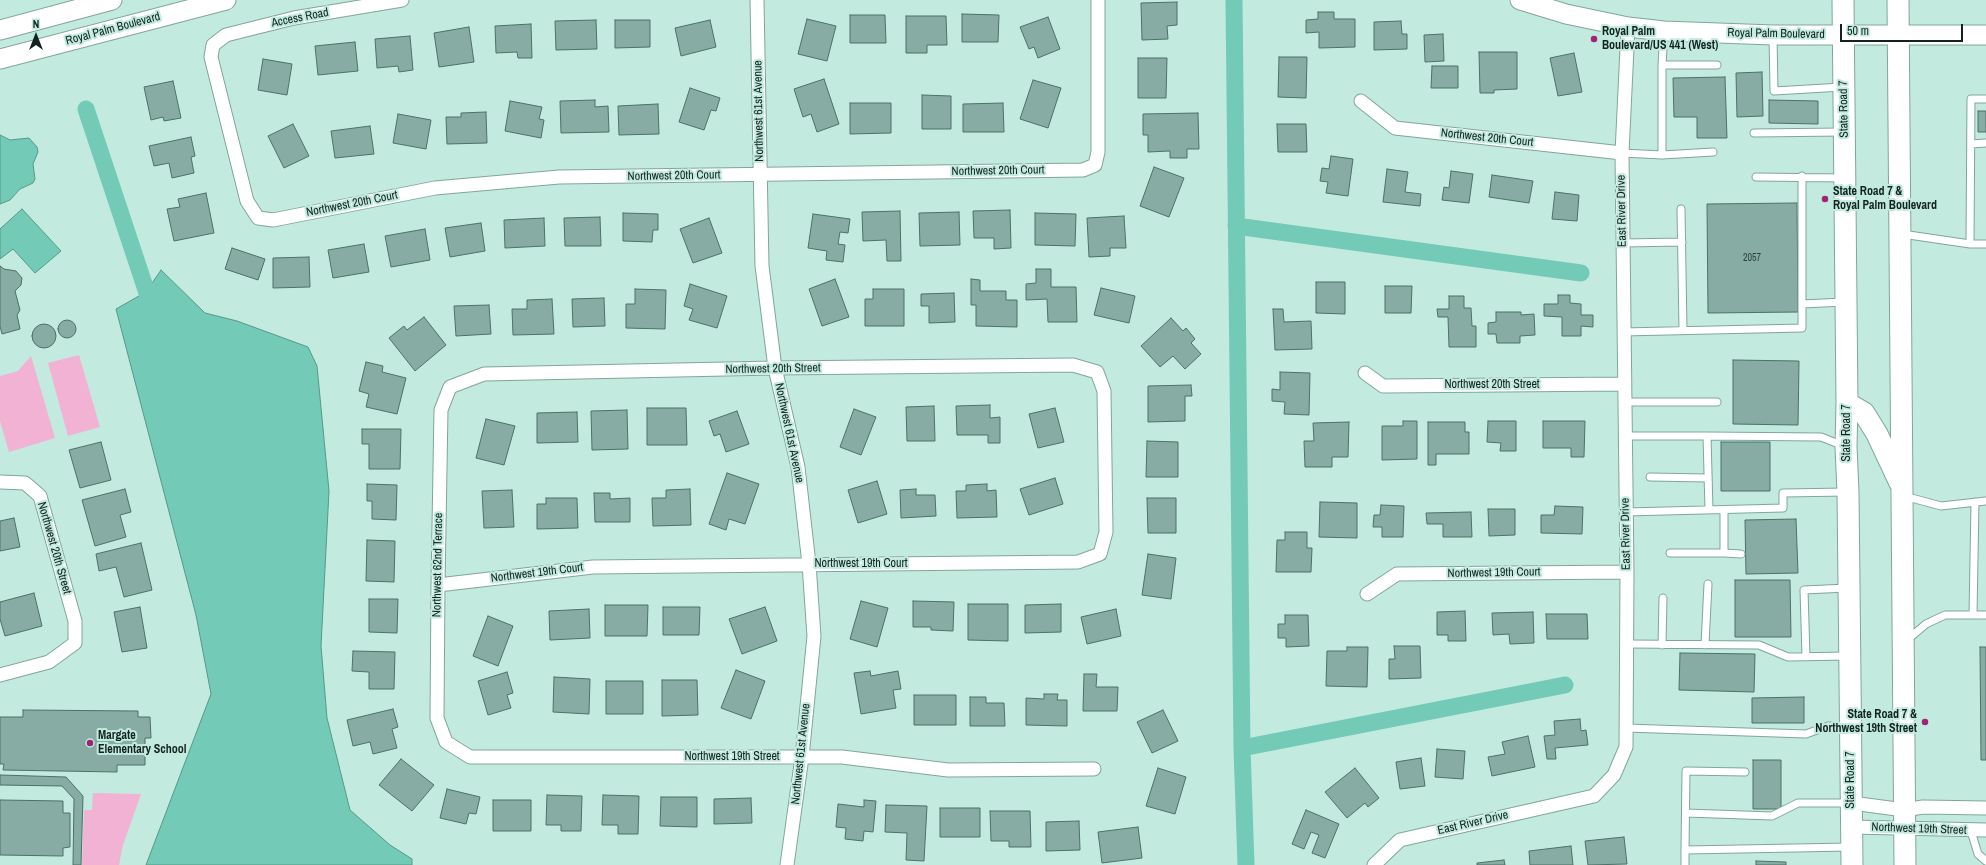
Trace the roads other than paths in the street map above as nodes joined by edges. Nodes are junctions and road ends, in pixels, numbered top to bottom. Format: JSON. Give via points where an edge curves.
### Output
{"nodes":[{"id":1,"x":112,"y":0,"type":"edge"},
{"id":2,"x":226,"y":0,"type":"edge"},
{"id":3,"x":402,"y":0,"type":"edge"},
{"id":4,"x":757,"y":0,"type":"edge"},
{"id":5,"x":1098,"y":0,"type":"edge"},
{"id":6,"x":1520,"y":0,"type":"edge"},
{"id":7,"x":1843,"y":0,"type":"edge"},
{"id":8,"x":1898,"y":0,"type":"edge"},
{"id":9,"x":1628,"y":27,"type":"junction"},
{"id":10,"x":0,"y":30,"type":"edge"},
{"id":11,"x":1664,"y":31,"type":"junction"},
{"id":12,"x":1773,"y":34,"type":"junction"},
{"id":13,"x":1843,"y":34,"type":"junction"},
{"id":14,"x":1898,"y":34,"type":"junction"},
{"id":15,"x":1986,"y":35,"type":"edge"},
{"id":16,"x":211,"y":57,"type":"joint"},
{"id":17,"x":0,"y":59,"type":"edge"},
{"id":18,"x":1662,"y":65,"type":"junction"},
{"id":19,"x":1717,"y":65,"type":"dead end"},
{"id":20,"x":1844,"y":87,"type":"junction"},
{"id":21,"x":1986,"y":99,"type":"edge"},
{"id":22,"x":1360,"y":101,"type":"dead end"},
{"id":23,"x":1844,"y":132,"type":"junction"},
{"id":24,"x":1754,"y":133,"type":"dead end"},
{"id":25,"x":1986,"y":143,"type":"edge"},
{"id":26,"x":1971,"y":144,"type":"junction"},
{"id":27,"x":1713,"y":152,"type":"dead end"},
{"id":28,"x":1622,"y":153,"type":"junction"},
{"id":29,"x":1662,"y":156,"type":"junction"},
{"id":30,"x":760,"y":175,"type":"junction"},
{"id":31,"x":1802,"y":176,"type":"junction"},
{"id":32,"x":1756,"y":177,"type":"dead end"},
{"id":33,"x":1845,"y":178,"type":"junction"},
{"id":34,"x":1681,"y":209,"type":"dead end"},
{"id":35,"x":1900,"y":233,"type":"junction"},
{"id":36,"x":1682,"y":242,"type":"junction"},
{"id":37,"x":1623,"y":243,"type":"junction"},
{"id":38,"x":1970,"y":244,"type":"junction"},
{"id":39,"x":1986,"y":244,"type":"edge"},
{"id":40,"x":1846,"y":302,"type":"junction"},
{"id":41,"x":1802,"y":304,"type":"junction"},
{"id":42,"x":1683,"y":330,"type":"junction"},
{"id":43,"x":1624,"y":332,"type":"junction"},
{"id":44,"x":775,"y":368,"type":"junction"},
{"id":45,"x":1097,"y":372,"type":"joint"},
{"id":46,"x":1365,"y":373,"type":"dead end"},
{"id":47,"x":1624,"y":384,"type":"junction"},
{"id":48,"x":450,"y":387,"type":"joint"},
{"id":49,"x":1624,"y":402,"type":"junction"},
{"id":50,"x":1717,"y":402,"type":"dead end"},
{"id":51,"x":1847,"y":403,"type":"junction"},
{"id":52,"x":1625,"y":436,"type":"junction"},
{"id":53,"x":1706,"y":436,"type":"junction"},
{"id":54,"x":1846,"y":447,"type":"junction"},
{"id":55,"x":1650,"y":477,"type":"dead end"},
{"id":56,"x":1707,"y":478,"type":"junction"},
{"id":57,"x":0,"y":482,"type":"edge"},
{"id":58,"x":1848,"y":492,"type":"junction"},
{"id":59,"x":1903,"y":493,"type":"junction"},
{"id":60,"x":1986,"y":501,"type":"edge"},
{"id":61,"x":1975,"y":502,"type":"junction"},
{"id":62,"x":1709,"y":510,"type":"junction"},
{"id":63,"x":1724,"y":510,"type":"junction"},
{"id":64,"x":1626,"y":512,"type":"junction"},
{"id":65,"x":1670,"y":552,"type":"dead end"},
{"id":66,"x":1724,"y":553,"type":"junction"},
{"id":67,"x":1741,"y":554,"type":"dead end"},
{"id":68,"x":809,"y":564,"type":"junction"},
{"id":69,"x":1627,"y":572,"type":"junction"},
{"id":70,"x":1708,"y":584,"type":"dead end"},
{"id":71,"x":438,"y":585,"type":"junction"},
{"id":72,"x":1849,"y":588,"type":"junction"},
{"id":73,"x":1367,"y":594,"type":"dead end"},
{"id":74,"x":1663,"y":598,"type":"dead end"},
{"id":75,"x":1973,"y":615,"type":"junction"},
{"id":76,"x":1986,"y":615,"type":"edge"},
{"id":77,"x":1904,"y":643,"type":"junction"},
{"id":78,"x":1627,"y":644,"type":"junction"},
{"id":79,"x":1662,"y":645,"type":"junction"},
{"id":80,"x":1705,"y":645,"type":"junction"},
{"id":81,"x":1850,"y":656,"type":"junction"},
{"id":82,"x":1806,"y":657,"type":"junction"},
{"id":83,"x":0,"y":675,"type":"edge"},
{"id":84,"x":1851,"y":726,"type":"junction"},
{"id":85,"x":1626,"y":728,"type":"junction"},
{"id":86,"x":446,"y":742,"type":"joint"},
{"id":87,"x":802,"y":758,"type":"junction"},
{"id":88,"x":1094,"y":770,"type":"dead end"},
{"id":89,"x":1745,"y":772,"type":"dead end"},
{"id":90,"x":1852,"y":803,"type":"junction"},
{"id":91,"x":1986,"y":808,"type":"edge"},
{"id":92,"x":1686,"y":813,"type":"junction"},
{"id":93,"x":1904,"y":819,"type":"junction"},
{"id":94,"x":1971,"y":830,"type":"junction"},
{"id":95,"x":1986,"y":830,"type":"edge"},
{"id":96,"x":1852,"y":846,"type":"edge"},
{"id":97,"x":1685,"y":850,"type":"junction"},
{"id":98,"x":788,"y":858,"type":"edge"},
{"id":99,"x":1986,"y":861,"type":"edge"},
{"id":100,"x":1374,"y":865,"type":"edge"},
{"id":101,"x":1685,"y":865,"type":"edge"},
{"id":102,"x":1905,"y":865,"type":"edge"}],
"edges":[{"from":1,"to":10,"type":"main road"},
{"from":2,"to":17,"type":"main road","name":"Royal Palm Boulevard"},
{"from":3,"to":16,"type":"street","name":"Access Road","via":[[294,18],[226,34],[214,45]]},
{"from":4,"to":30,"type":"street","name":"Northwest 61st Avenue"},
{"from":5,"to":30,"type":"street","name":"Northwest 20th Court","via":[[1098,152],[1095,165],[1083,170]]},
{"from":6,"to":9,"type":"main road","name":"Royal Palm Boulevard","via":[[1566,14]]},
{"from":7,"to":13,"type":"main road","name":"State Road 7"},
{"from":8,"to":14,"type":"main road"},
{"from":9,"to":11,"type":"main road","name":"Royal Palm Boulevard"},
{"from":9,"to":28,"type":"street","name":"East River Drive"},
{"from":11,"to":12,"type":"main road","name":"Royal Palm Boulevard"},
{"from":11,"to":18,"type":"lane"},
{"from":12,"to":13,"type":"main road","name":"Royal Palm Boulevard"},
{"from":12,"to":20,"type":"lane","via":[[1774,91]]},
{"from":13,"to":14,"type":"main road","name":"Royal Palm Boulevard"},
{"from":13,"to":20,"type":"main road","name":"State Road 7"},
{"from":14,"to":15,"type":"main road","name":"Royal Palm Boulevard"},
{"from":14,"to":35,"type":"main road"},
{"from":16,"to":30,"type":"street","name":"Northwest 20th Court","via":[[247,201],[258,218],[273,220],[435,188],[559,177]]},
{"from":18,"to":19,"type":"lane"},
{"from":18,"to":29,"type":"lane"},
{"from":20,"to":23,"type":"main road","name":"State Road 7"},
{"from":21,"to":26,"type":"lane","via":[[1971,99]]},
{"from":22,"to":28,"type":"street","name":"Northwest 20th Court","via":[[1395,128]]},
{"from":23,"to":24,"type":"lane"},
{"from":23,"to":33,"type":"main road","name":"State Road 7"},
{"from":25,"to":26,"type":"lane"},
{"from":26,"to":38,"type":"lane"},
{"from":27,"to":29,"type":"lane"},
{"from":28,"to":29,"type":"lane"},
{"from":28,"to":37,"type":"street","name":"East River Drive"},
{"from":30,"to":44,"type":"street","name":"Northwest 61st Avenue","via":[[762,266]]},
{"from":31,"to":32,"type":"lane"},
{"from":31,"to":33,"type":"lane"},
{"from":31,"to":41,"type":"lane"},
{"from":33,"to":40,"type":"main road","name":"State Road 7"},
{"from":34,"to":36,"type":"lane"},
{"from":35,"to":38,"type":"lane"},
{"from":35,"to":59,"type":"main road"},
{"from":36,"to":37,"type":"lane"},
{"from":36,"to":42,"type":"lane"},
{"from":37,"to":43,"type":"street","name":"East River Drive"},
{"from":38,"to":39,"type":"lane"},
{"from":40,"to":41,"type":"lane"},
{"from":40,"to":51,"type":"main road","name":"State Road 7"},
{"from":41,"to":42,"type":"lane","via":[[1802,328]]},
{"from":42,"to":43,"type":"lane"},
{"from":43,"to":47,"type":"street","name":"East River Drive"},
{"from":44,"to":45,"type":"street","name":"Northwest 20th Street","via":[[1073,365]]},
{"from":44,"to":48,"type":"street","name":"Northwest 20th Street","via":[[484,374]]},
{"from":44,"to":68,"type":"street","name":"Northwest 61st Avenue","via":[[798,467]]},
{"from":45,"to":68,"type":"street","name":"Northwest 19th Court","via":[[1104,392],[1106,532],[1100,554],[1078,562]]},
{"from":46,"to":47,"type":"street","name":"Northwest 20th Street","via":[[1383,386]]},
{"from":47,"to":49,"type":"street","name":"East River Drive"},
{"from":48,"to":71,"type":"street","name":"Northwest 62nd Terrace","via":[[441,410]]},
{"from":49,"to":50,"type":"lane"},
{"from":49,"to":52,"type":"street","name":"East River Drive"},
{"from":51,"to":54,"type":"main road","name":"State Road 7"},
{"from":51,"to":59,"type":"main road","via":[[1864,413],[1877,434]]},
{"from":52,"to":53,"type":"lane"},
{"from":52,"to":64,"type":"street","name":"East River Drive"},
{"from":53,"to":54,"type":"lane","via":[[1821,437]]},
{"from":53,"to":56,"type":"lane"},
{"from":54,"to":58,"type":"main road","name":"State Road 7"},
{"from":55,"to":56,"type":"lane"},
{"from":56,"to":62,"type":"lane"},
{"from":57,"to":83,"type":"street","name":"Northwest 20th Street","via":[[25,483],[40,496],[75,621],[75,643],[49,662]]},
{"from":58,"to":63,"type":"lane","via":[[1783,493],[1783,508]]},
{"from":58,"to":72,"type":"main road","name":"State Road 7"},
{"from":59,"to":61,"type":"lane","via":[[1941,506]]},
{"from":59,"to":77,"type":"main road"},
{"from":60,"to":61,"type":"lane"},
{"from":61,"to":75,"type":"lane"},
{"from":62,"to":63,"type":"lane"},
{"from":62,"to":64,"type":"lane"},
{"from":63,"to":66,"type":"lane"},
{"from":64,"to":69,"type":"street","name":"East River Drive"},
{"from":65,"to":66,"type":"lane"},
{"from":66,"to":67,"type":"lane"},
{"from":68,"to":71,"type":"street","name":"Northwest 19th Court","via":[[593,567]]},
{"from":68,"to":87,"type":"street","name":"Northwest 61st Avenue","via":[[814,636]]},
{"from":69,"to":73,"type":"street","name":"Northwest 19th Court","via":[[1397,574]]},
{"from":69,"to":78,"type":"street","name":"East River Drive"},
{"from":70,"to":80,"type":"lane"},
{"from":71,"to":86,"type":"street","name":"Northwest 62nd Terrace","via":[[437,718]]},
{"from":72,"to":81,"type":"main road","name":"State Road 7"},
{"from":72,"to":82,"type":"lane","via":[[1804,590]]},
{"from":74,"to":79,"type":"lane"},
{"from":75,"to":76,"type":"lane"},
{"from":75,"to":77,"type":"lane","via":[[1945,616],[1926,624]]},
{"from":77,"to":93,"type":"main road"},
{"from":78,"to":79,"type":"lane"},
{"from":78,"to":85,"type":"street","name":"East River Drive"},
{"from":79,"to":80,"type":"lane"},
{"from":80,"to":82,"type":"lane","via":[[1759,646],[1788,657]]},
{"from":81,"to":82,"type":"lane"},
{"from":81,"to":84,"type":"main road","name":"State Road 7"},
{"from":84,"to":85,"type":"lane","via":[[1828,726],[1806,734]]},
{"from":84,"to":90,"type":"main road","name":"State Road 7"},
{"from":85,"to":100,"type":"street","name":"East River Drive","via":[[1626,747],[1614,775],[1594,796],[1400,840]]},
{"from":86,"to":87,"type":"street","name":"Northwest 19th Street","via":[[470,757]]},
{"from":87,"to":88,"type":"street","name":"Northwest 19th Street","via":[[842,758],[948,770]]},
{"from":87,"to":98,"type":"street","name":"Northwest 61st Avenue"},
{"from":89,"to":92,"type":"lane","via":[[1686,771]]},
{"from":90,"to":92,"type":"lane","via":[[1798,803],[1772,816]]},
{"from":90,"to":93,"type":"street","name":"Northwest 19th Street"},
{"from":90,"to":96,"type":"main road","name":"State Road 7"},
{"from":91,"to":93,"type":"street","name":"Northwest 19th Street","via":[[1922,807]]},
{"from":92,"to":97,"type":"lane"},
{"from":93,"to":94,"type":"street","name":"Northwest 19th Street"},
{"from":93,"to":96,"type":"street","name":"Northwest 19th Street"},
{"from":93,"to":102,"type":"main road"},
{"from":94,"to":95,"type":"street","name":"Northwest 19th Street"},
{"from":94,"to":99,"type":"lane","via":[[1978,854]]},
{"from":96,"to":97,"type":"lane"},
{"from":97,"to":101,"type":"lane"}]}
